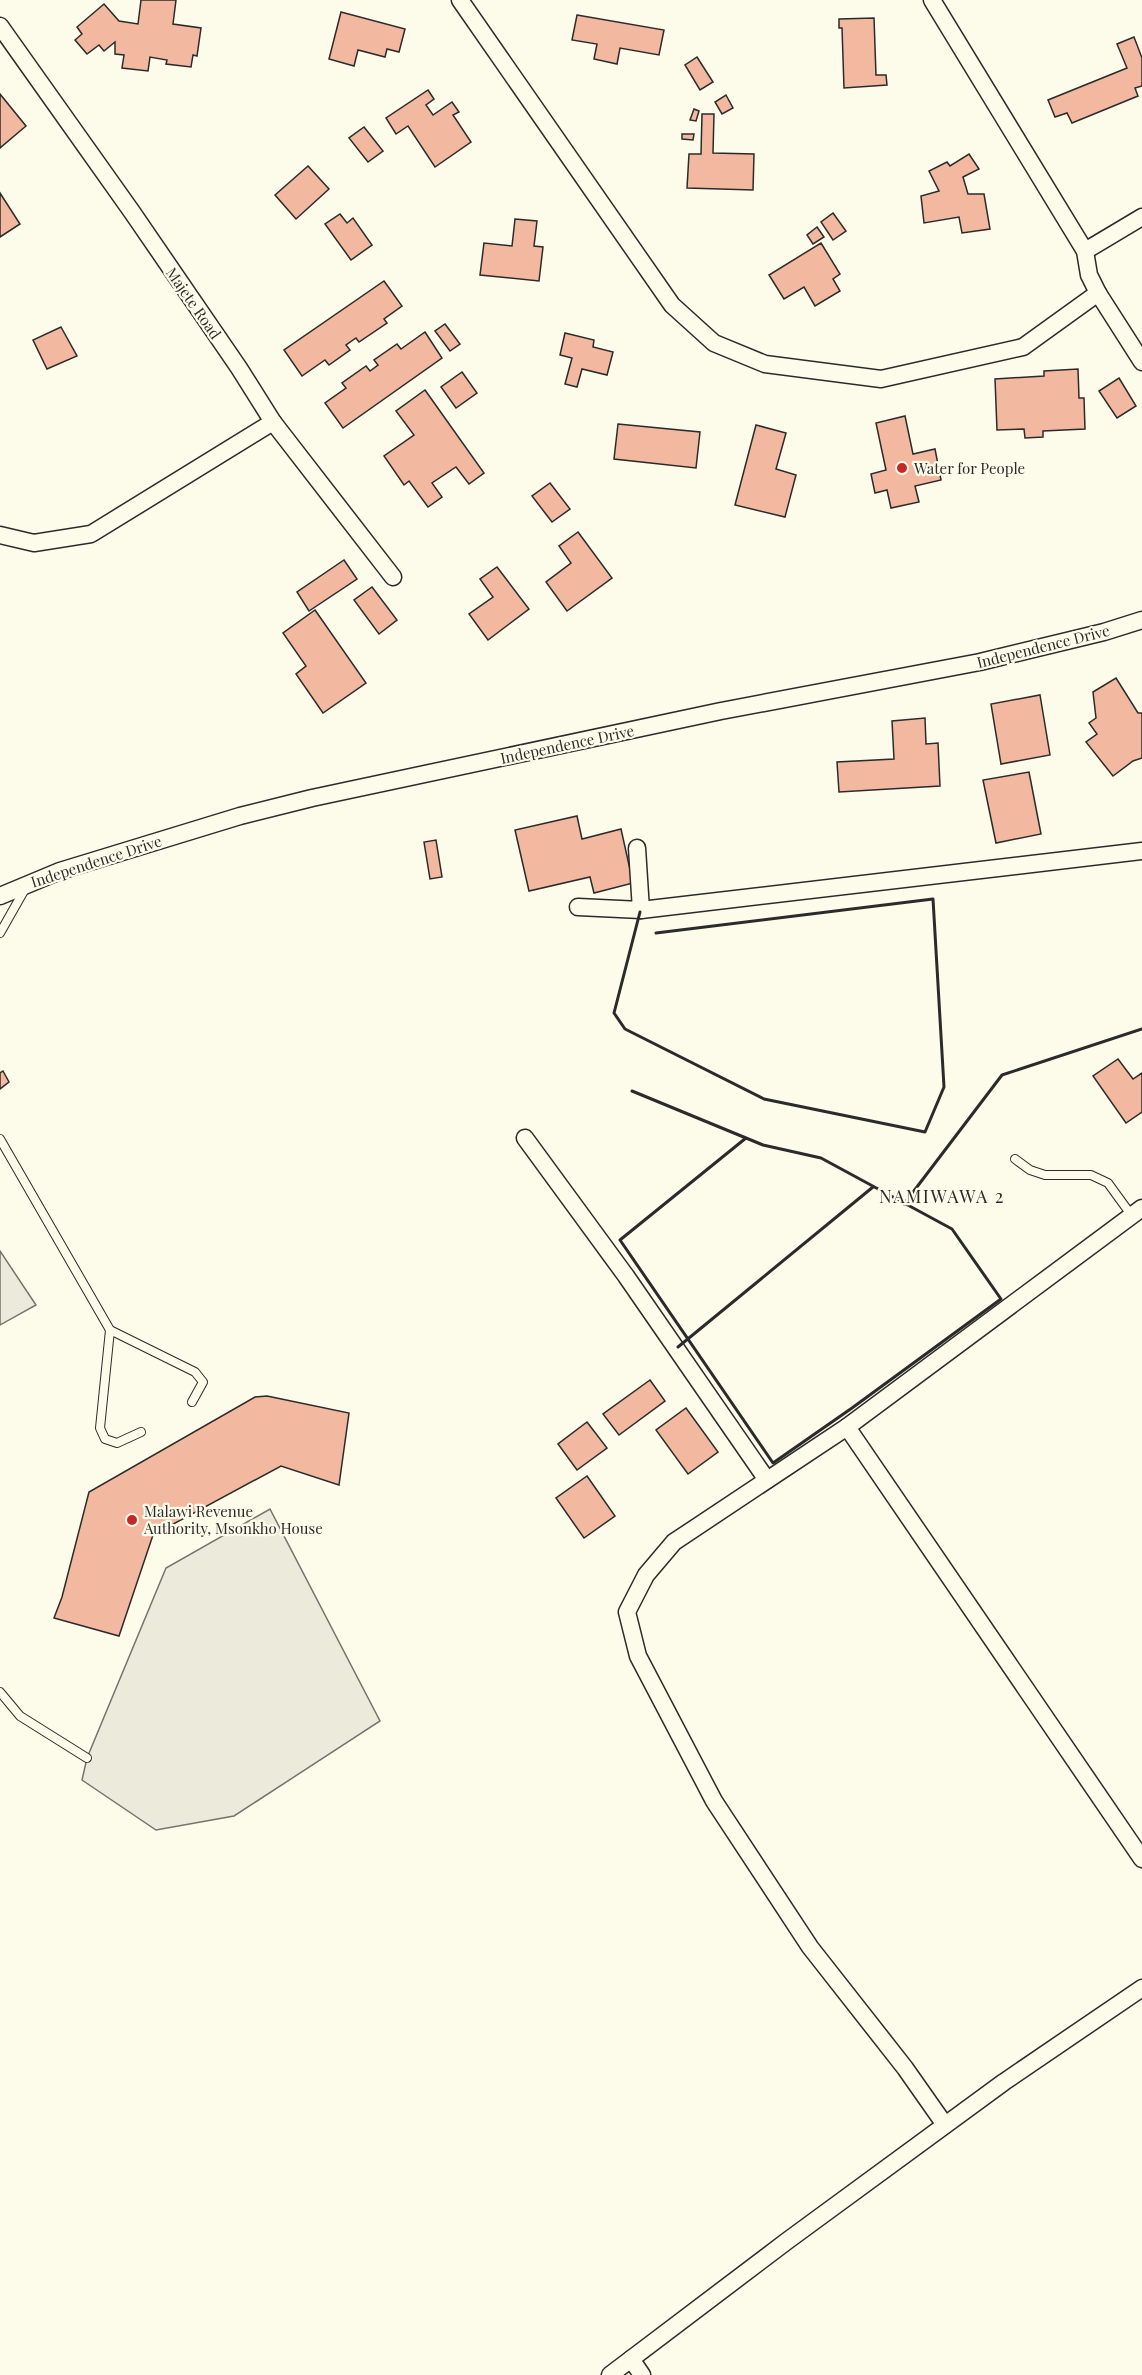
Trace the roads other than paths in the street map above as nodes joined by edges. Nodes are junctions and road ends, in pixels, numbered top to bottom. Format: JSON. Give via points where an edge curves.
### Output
{"nodes":[{"id":1,"x":460,"y":0,"type":"edge"},
{"id":2,"x":932,"y":0,"type":"edge"},
{"id":3,"x":0,"y":26,"type":"edge"},
{"id":4,"x":1142,"y":218,"type":"edge"},
{"id":5,"x":1085,"y":250,"type":"junction"},
{"id":6,"x":1098,"y":293,"type":"junction"},
{"id":7,"x":1142,"y":362,"type":"edge"},
{"id":8,"x":273,"y":422,"type":"junction"},
{"id":9,"x":0,"y":535,"type":"edge"},
{"id":10,"x":393,"y":577,"type":"dead end"},
{"id":11,"x":1142,"y":620,"type":"edge"},
{"id":12,"x":637,"y":848,"type":"dead end"},
{"id":13,"x":1142,"y":851,"type":"edge"},
{"id":14,"x":28,"y":883,"type":"junction"},
{"id":15,"x":0,"y":896,"type":"edge"},
{"id":16,"x":578,"y":907,"type":"dead end"},
{"id":17,"x":641,"y":910,"type":"junction"},
{"id":18,"x":0,"y":933,"type":"edge"},
{"id":19,"x":525,"y":1138,"type":"dead end"},
{"id":20,"x":0,"y":1139,"type":"edge"},
{"id":21,"x":1016,"y":1159,"type":"dead end"},
{"id":22,"x":1137,"y":1212,"type":"edge"},
{"id":23,"x":110,"y":1330,"type":"junction"},
{"id":24,"x":192,"y":1402,"type":"dead end"},
{"id":25,"x":847,"y":1427,"type":"junction"},
{"id":26,"x":141,"y":1432,"type":"dead end"},
{"id":27,"x":767,"y":1480,"type":"junction"},
{"id":28,"x":0,"y":1692,"type":"edge"},
{"id":29,"x":87,"y":1758,"type":"dead end"},
{"id":30,"x":1142,"y":1859,"type":"edge"},
{"id":31,"x":1142,"y":1988,"type":"edge"},
{"id":32,"x":945,"y":2125,"type":"junction"},
{"id":33,"x":631,"y":2360,"type":"junction"},
{"id":34,"x":610,"y":2375,"type":"edge"},
{"id":35,"x":642,"y":2375,"type":"edge"}],
"edges":[{"from":1,"to":6,"type":"street","via":[[672,305],[714,343],[765,364],[881,379],[1023,347]]},
{"from":2,"to":5,"type":"street"},
{"from":3,"to":8,"type":"street","name":"Majete Road","via":[[132,212]]},
{"from":4,"to":5,"type":"street"},
{"from":5,"to":6,"type":"street","via":[[1089,275]]},
{"from":6,"to":7,"type":"street"},
{"from":8,"to":9,"type":"street","via":[[91,534],[34,543]]},
{"from":8,"to":10,"type":"street","name":"Majete Road"},
{"from":11,"to":14,"type":"street","name":"Independence Drive","via":[[980,662],[720,711],[312,798],[240,816]]},
{"from":12,"to":17,"type":"street"},
{"from":13,"to":17,"type":"street"},
{"from":14,"to":15,"type":"street","name":"Independence Drive"},
{"from":14,"to":18,"type":"lane"},
{"from":16,"to":17,"type":"street"},
{"from":19,"to":27,"type":"street"},
{"from":20,"to":23,"type":"lane"},
{"from":21,"to":22,"type":"lane","via":[[1045,1175],[1091,1175],[1108,1183]]},
{"from":22,"to":25,"type":"street"},
{"from":23,"to":24,"type":"lane","via":[[195,1372],[203,1382]]},
{"from":23,"to":26,"type":"lane","via":[[100,1428],[105,1439],[117,1443]]},
{"from":25,"to":27,"type":"street"},
{"from":25,"to":30,"type":"street"},
{"from":27,"to":32,"type":"street","via":[[674,1542],[646,1575],[627,1612],[638,1656],[714,1801],[810,1947]]},
{"from":28,"to":29,"type":"lane","via":[[20,1716]]},
{"from":31,"to":32,"type":"street"},
{"from":32,"to":33,"type":"street"},
{"from":33,"to":34,"type":"street"},
{"from":33,"to":35,"type":"street"}]}
